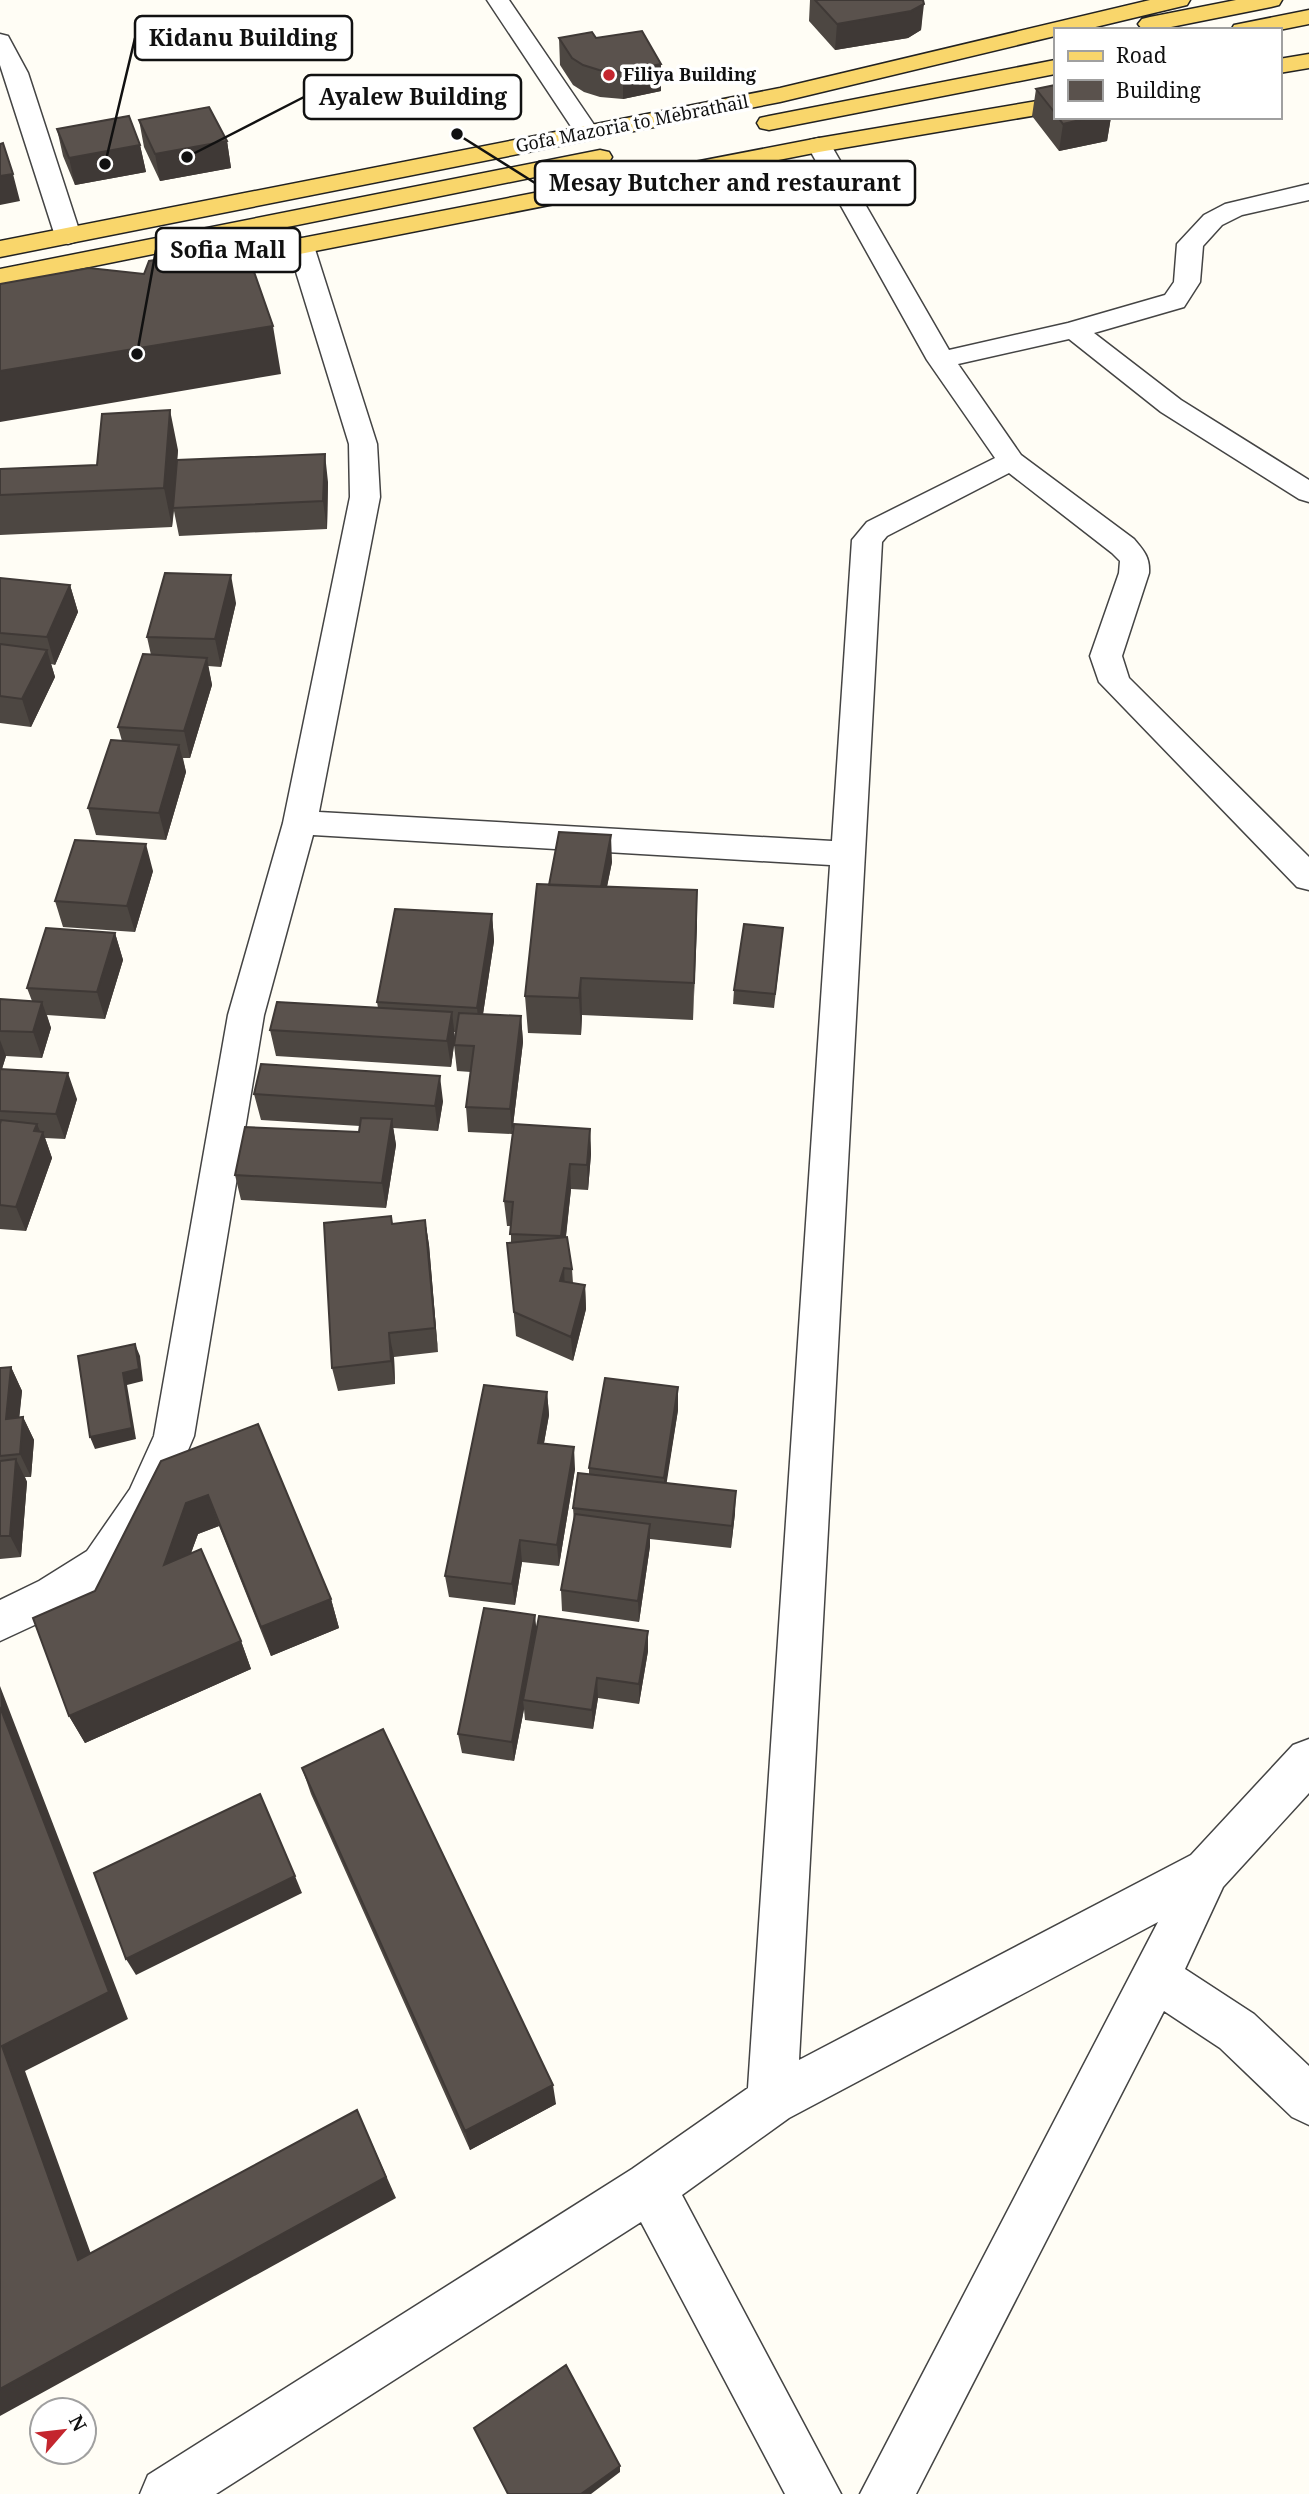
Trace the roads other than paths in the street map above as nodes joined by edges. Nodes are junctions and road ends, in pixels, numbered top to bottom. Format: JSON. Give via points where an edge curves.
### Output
{"nodes":[{"id":1,"x":498,"y":0,"type":"edge"},
{"id":2,"x":1179,"y":0,"type":"edge"},
{"id":3,"x":1271,"y":0,"type":"edge"},
{"id":4,"x":1309,"y":17,"type":"edge"},
{"id":5,"x":1061,"y":28,"type":"edge"},
{"id":6,"x":1128,"y":28,"type":"edge"},
{"id":7,"x":1252,"y":28,"type":"edge"},
{"id":8,"x":1054,"y":30,"type":"edge"},
{"id":9,"x":0,"y":41,"type":"edge"},
{"id":10,"x":1309,"y":41,"type":"edge"},
{"id":11,"x":1054,"y":42,"type":"edge"},
{"id":12,"x":1281,"y":47,"type":"edge"},
{"id":13,"x":1309,"y":61,"type":"edge"},
{"id":14,"x":1281,"y":66,"type":"edge"},
{"id":15,"x":1054,"y":67,"type":"edge"},
{"id":16,"x":780,"y":95,"type":"junction"},
{"id":17,"x":1054,"y":96,"type":"edge"},
{"id":18,"x":1054,"y":105,"type":"edge"},
{"id":19,"x":741,"y":129,"type":"dead end"},
{"id":20,"x":587,"y":132,"type":"junction"},
{"id":21,"x":886,"y":134,"type":"junction"},
{"id":22,"x":819,"y":145,"type":"junction"},
{"id":23,"x":618,"y":154,"type":"dead end"},
{"id":24,"x":1309,"y":192,"type":"edge"},
{"id":25,"x":68,"y":236,"type":"junction"},
{"id":26,"x":301,"y":246,"type":"junction"},
{"id":27,"x":0,"y":249,"type":"edge"},
{"id":28,"x":178,"y":270,"type":"edge"},
{"id":29,"x":0,"y":277,"type":"edge"},
{"id":30,"x":1074,"y":330,"type":"junction"},
{"id":31,"x":941,"y":360,"type":"junction"},
{"id":32,"x":1011,"y":461,"type":"junction"},
{"id":33,"x":1309,"y":493,"type":"edge"},
{"id":34,"x":300,"y":823,"type":"junction"},
{"id":35,"x":849,"y":854,"type":"junction"},
{"id":36,"x":1309,"y":878,"type":"edge"},
{"id":37,"x":0,"y":1621,"type":"edge"},
{"id":38,"x":1309,"y":1760,"type":"edge"},
{"id":39,"x":1208,"y":1871,"type":"junction"},
{"id":40,"x":1156,"y":1978,"type":"junction"},
{"id":41,"x":1309,"y":2100,"type":"edge"},
{"id":42,"x":772,"y":2101,"type":"junction"},
{"id":43,"x":650,"y":2187,"type":"junction"},
{"id":44,"x":167,"y":2494,"type":"edge"},
{"id":45,"x":814,"y":2494,"type":"edge"},
{"id":46,"x":887,"y":2494,"type":"edge"}],
"edges":[{"from":1,"to":20,"type":"street"},
{"from":2,"to":5,"type":"main road","name":"Gofa Mazoria to Mebrathail"},
{"from":3,"to":6,"type":"main road"},
{"from":4,"to":7,"type":"main road"},
{"from":8,"to":16,"type":"main road","name":"Gofa Mazoria to Mebrathail"},
{"from":9,"to":25,"type":"street","via":[[16,73]]},
{"from":10,"to":12,"type":"main road"},
{"from":11,"to":16,"type":"main road"},
{"from":13,"to":14,"type":"main road"},
{"from":15,"to":19,"type":"main road"},
{"from":16,"to":20,"type":"main road","name":"Gofa Mazoria to Mebrathail"},
{"from":17,"to":21,"type":"main road"},
{"from":18,"to":21,"type":"main road"},
{"from":20,"to":25,"type":"main road","name":"Gofa Mazoria to Mebrathail"},
{"from":21,"to":22,"type":"main road"},
{"from":22,"to":26,"type":"main road"},
{"from":22,"to":31,"type":"street"},
{"from":23,"to":29,"type":"main road"},
{"from":24,"to":30,"type":"street","via":[[1234,209],[1213,220],[1191,244],[1187,282],[1175,301]]},
{"from":25,"to":27,"type":"main road","name":"Gofa Mazoria to Mebrathail"},
{"from":26,"to":28,"type":"main road"},
{"from":26,"to":34,"type":"street","via":[[363,444],[365,497]]},
{"from":30,"to":31,"type":"street"},
{"from":30,"to":33,"type":"street","via":[[1171,405]]},
{"from":31,"to":32,"type":"street"},
{"from":32,"to":35,"type":"street","via":[[877,529],[867,540]]},
{"from":32,"to":36,"type":"street","via":[[1123,545],[1135,560],[1106,656],[1115,682]]},
{"from":34,"to":35,"type":"street"},
{"from":34,"to":37,"type":"street","via":[[246,1015],[174,1436],[146,1501],[102,1565]]},
{"from":35,"to":42,"type":"street"},
{"from":38,"to":39,"type":"street"},
{"from":39,"to":40,"type":"street"},
{"from":39,"to":42,"type":"street"},
{"from":40,"to":41,"type":"street","via":[[1237,2031]]},
{"from":40,"to":46,"type":"street"},
{"from":42,"to":43,"type":"street"},
{"from":43,"to":44,"type":"street"},
{"from":43,"to":45,"type":"street"}]}
